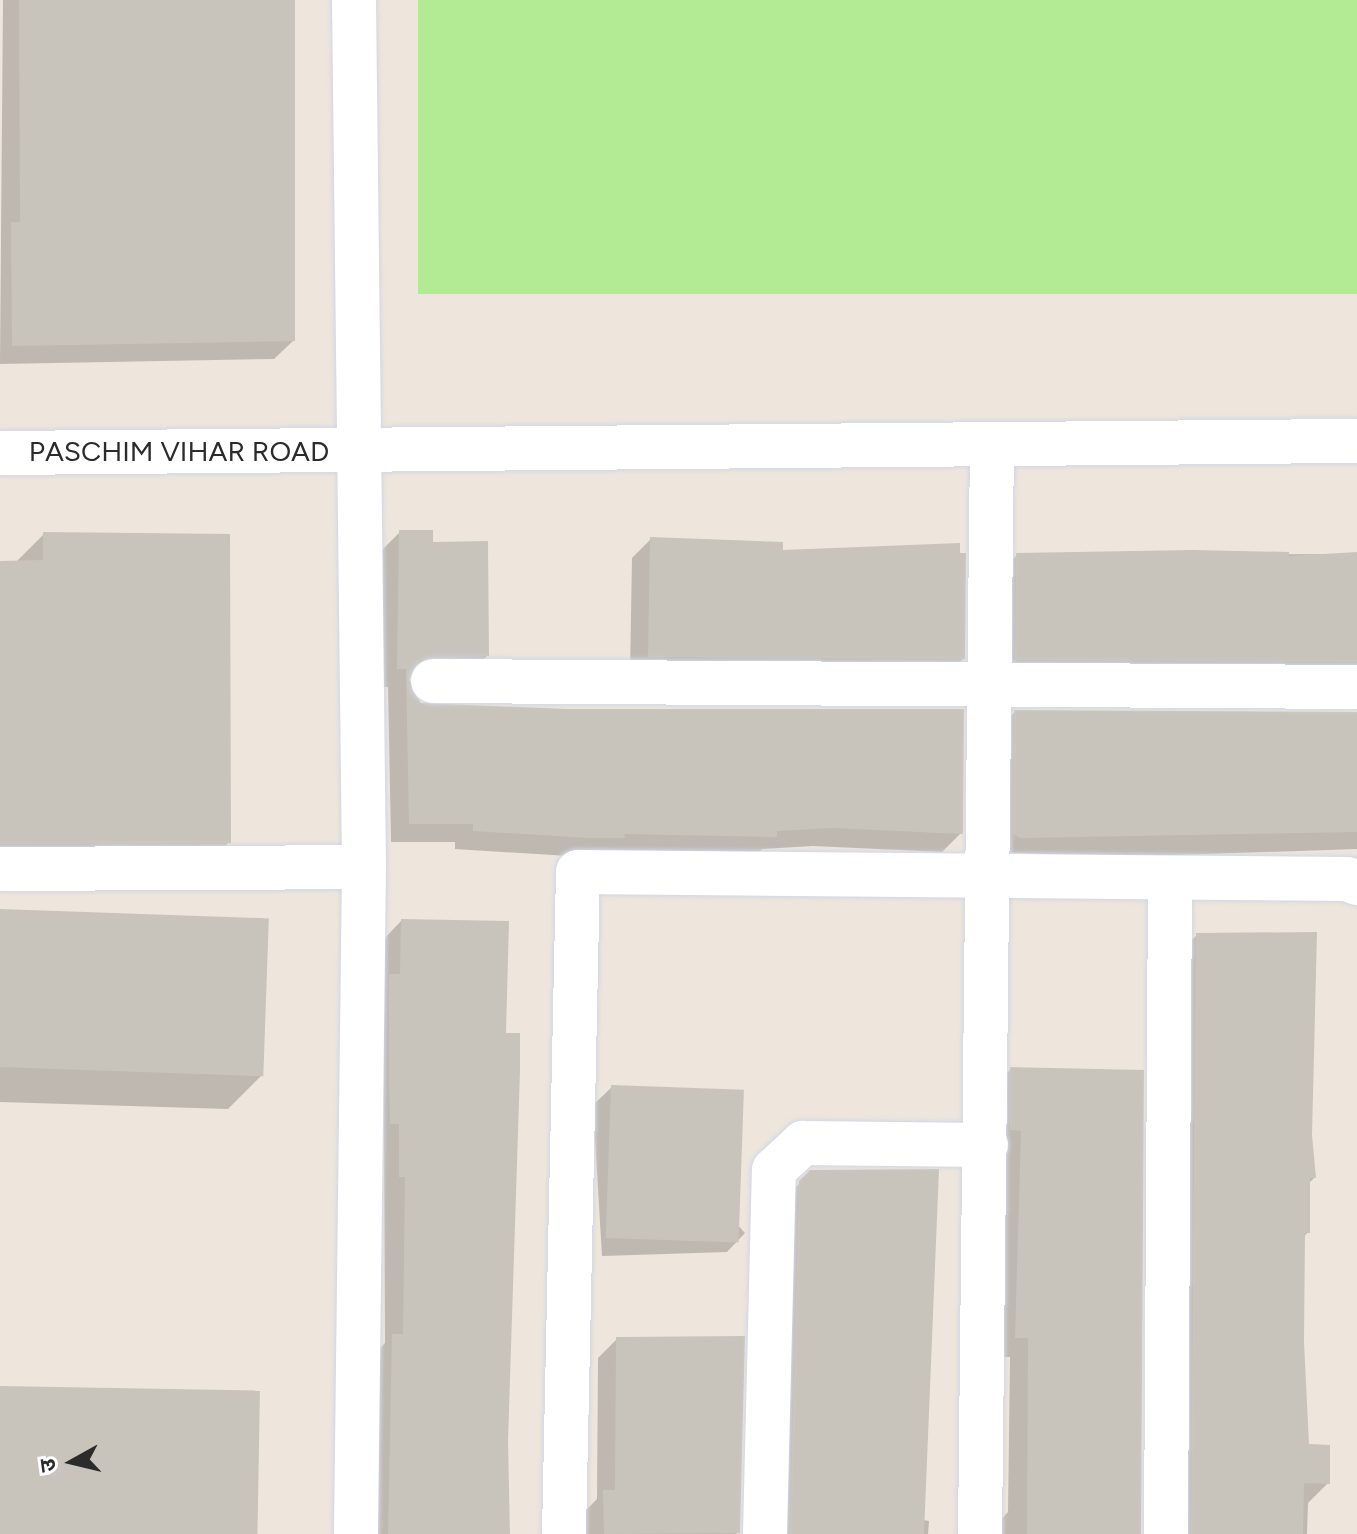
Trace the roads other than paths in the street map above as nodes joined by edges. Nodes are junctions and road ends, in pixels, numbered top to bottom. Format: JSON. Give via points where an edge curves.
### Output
{"nodes":[{"id":1,"x":354,"y":0,"type":"edge"},
{"id":2,"x":1357,"y":441,"type":"edge"},
{"id":3,"x":992,"y":444,"type":"junction"},
{"id":4,"x":357,"y":450,"type":"junction"},
{"id":5,"x":0,"y":453,"type":"edge"},
{"id":6,"x":433,"y":681,"type":"dead end"},
{"id":7,"x":991,"y":687,"type":"junction"},
{"id":8,"x":1357,"y":687,"type":"edge"},
{"id":9,"x":364,"y":867,"type":"junction"},
{"id":10,"x":0,"y":869,"type":"edge"},
{"id":11,"x":990,"y":876,"type":"junction"},
{"id":12,"x":1170,"y":878,"type":"junction"},
{"id":13,"x":1357,"y":883,"type":"edge"},
{"id":14,"x":986,"y":1145,"type":"junction"},
{"id":15,"x":356,"y":1534,"type":"edge"},
{"id":16,"x":564,"y":1534,"type":"edge"},
{"id":17,"x":765,"y":1534,"type":"edge"},
{"id":18,"x":980,"y":1534,"type":"edge"},
{"id":19,"x":1166,"y":1534,"type":"edge"}],
"edges":[{"from":1,"to":4,"type":"street"},
{"from":2,"to":3,"type":"street","name":"PASCHIM VIHAR ROAD"},
{"from":3,"to":4,"type":"street","name":"PASCHIM VIHAR ROAD"},
{"from":3,"to":7,"type":"street"},
{"from":4,"to":5,"type":"street","name":"PASCHIM VIHAR ROAD"},
{"from":4,"to":9,"type":"street"},
{"from":6,"to":7,"type":"street"},
{"from":7,"to":8,"type":"street"},
{"from":7,"to":11,"type":"street"},
{"from":9,"to":10,"type":"street"},
{"from":9,"to":15,"type":"street"},
{"from":11,"to":12,"type":"street"},
{"from":11,"to":14,"type":"street"},
{"from":11,"to":16,"type":"street","via":[[578,872]]},
{"from":12,"to":13,"type":"street"},
{"from":12,"to":19,"type":"street"},
{"from":14,"to":17,"type":"street","via":[[803,1143],[774,1170]]},
{"from":14,"to":18,"type":"street"}]}
